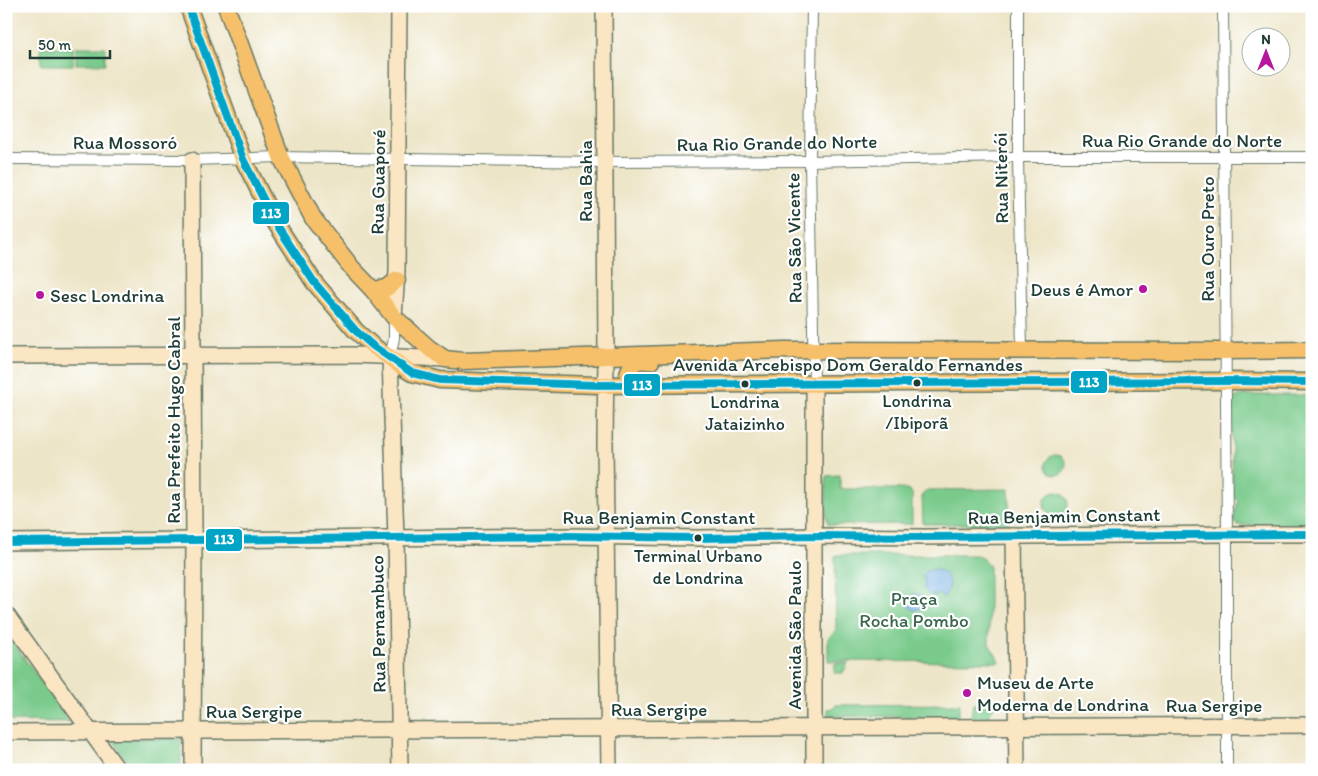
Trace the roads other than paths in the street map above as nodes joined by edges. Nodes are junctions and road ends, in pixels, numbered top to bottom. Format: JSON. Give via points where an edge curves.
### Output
{"nodes":[{"id":1,"x":188,"y":6,"type":"edge"},
{"id":2,"x":226,"y":6,"type":"edge"},
{"id":3,"x":400,"y":6,"type":"edge"},
{"id":4,"x":604,"y":6,"type":"edge"},
{"id":5,"x":812,"y":6,"type":"edge"},
{"id":6,"x":1018,"y":6,"type":"edge"},
{"id":7,"x":1223,"y":6,"type":"edge"},
{"id":8,"x":281,"y":157,"type":"junction"},
{"id":9,"x":1018,"y":157,"type":"junction"},
{"id":10,"x":1224,"y":157,"type":"junction"},
{"id":11,"x":1312,"y":157,"type":"edge"},
{"id":12,"x":398,"y":158,"type":"junction"},
{"id":13,"x":6,"y":159,"type":"edge"},
{"id":14,"x":243,"y":159,"type":"junction"},
{"id":15,"x":192,"y":160,"type":"junction"},
{"id":16,"x":810,"y":161,"type":"junction"},
{"id":17,"x":605,"y":162,"type":"junction"},
{"id":18,"x":397,"y":280,"type":"junction"},
{"id":19,"x":373,"y":290,"type":"junction"},
{"id":20,"x":394,"y":317,"type":"junction"},
{"id":21,"x":813,"y":349,"type":"junction"},
{"id":22,"x":784,"y":350,"type":"junction"},
{"id":23,"x":1022,"y":350,"type":"junction"},
{"id":24,"x":1312,"y":350,"type":"edge"},
{"id":25,"x":1225,"y":351,"type":"junction"},
{"id":26,"x":193,"y":355,"type":"junction"},
{"id":27,"x":606,"y":355,"type":"junction"},
{"id":28,"x":6,"y":356,"type":"edge"},
{"id":29,"x":390,"y":358,"type":"junction"},
{"id":30,"x":445,"y":359,"type":"junction"},
{"id":31,"x":1225,"y":381,"type":"junction"},
{"id":32,"x":1312,"y":382,"type":"edge"},
{"id":33,"x":814,"y":384,"type":"junction"},
{"id":34,"x":606,"y":385,"type":"junction"},
{"id":35,"x":628,"y":386,"type":"junction"},
{"id":36,"x":1227,"y":534,"type":"junction"},
{"id":37,"x":1312,"y":534,"type":"edge"},
{"id":38,"x":813,"y":536,"type":"junction"},
{"id":39,"x":1014,"y":536,"type":"junction"},
{"id":40,"x":606,"y":537,"type":"junction"},
{"id":41,"x":396,"y":538,"type":"junction"},
{"id":42,"x":194,"y":539,"type":"junction"},
{"id":43,"x":6,"y":542,"type":"edge"},
{"id":44,"x":6,"y":614,"type":"edge"},
{"id":45,"x":1227,"y":725,"type":"junction"},
{"id":46,"x":1312,"y":725,"type":"edge"},
{"id":47,"x":1017,"y":727,"type":"junction"},
{"id":48,"x":814,"y":728,"type":"junction"},
{"id":49,"x":610,"y":729,"type":"junction"},
{"id":50,"x":400,"y":730,"type":"junction"},
{"id":51,"x":192,"y":731,"type":"junction"},
{"id":52,"x":6,"y":732,"type":"edge"},
{"id":53,"x":90,"y":732,"type":"junction"},
{"id":54,"x":118,"y":770,"type":"edge"},
{"id":55,"x":192,"y":770,"type":"edge"},
{"id":56,"x":400,"y":770,"type":"edge"},
{"id":57,"x":609,"y":770,"type":"edge"},
{"id":58,"x":814,"y":770,"type":"edge"},
{"id":59,"x":1017,"y":770,"type":"edge"},
{"id":60,"x":1227,"y":770,"type":"edge"}],
"edges":[{"from":1,"to":14,"type":"main road","name":"Avenida Arcebispo Dom Geraldo Fernandes"},
{"from":2,"to":8,"type":"main road"},
{"from":3,"to":12,"type":"street","name":"Rua Guaporé"},
{"from":4,"to":17,"type":"street","name":"Rua Bahia"},
{"from":5,"to":16,"type":"street","name":"Rua São Vicente"},
{"from":6,"to":9,"type":"street","name":"Rua Niterói"},
{"from":7,"to":10,"type":"street","name":"Rua Ouro Preto"},
{"from":8,"to":12,"type":"street","name":"Rua Rio Grande do Norte"},
{"from":8,"to":14,"type":"street","name":"Rua Rio Grande do Norte"},
{"from":8,"to":19,"type":"main road","via":[[313,218]]},
{"from":9,"to":10,"type":"street","name":"Rua Rio Grande do Norte"},
{"from":9,"to":16,"type":"street","name":"Rua Rio Grande do Norte"},
{"from":9,"to":23,"type":"street","name":"Rua Niterói"},
{"from":10,"to":11,"type":"street","name":"Rua Rio Grande do Norte"},
{"from":10,"to":25,"type":"street","name":"Rua Ouro Preto"},
{"from":12,"to":17,"type":"street","name":"Rua Rio Grande do Norte"},
{"from":12,"to":18,"type":"street","name":"Rua Guaporé"},
{"from":13,"to":15,"type":"street","name":"Rua Mossoró"},
{"from":14,"to":15,"type":"street","name":"Rua Mossoró"},
{"from":14,"to":29,"type":"main road","name":"Avenida Arcebispo Dom Geraldo Fernandes","via":[[275,222],[314,282],[356,331]]},
{"from":15,"to":26,"type":"street","name":"Rua Prefeito Hugo Cabral"},
{"from":16,"to":17,"type":"street","name":"Rua Rio Grande do Norte"},
{"from":16,"to":21,"type":"street","name":"Rua São Vicente"},
{"from":17,"to":27,"type":"street","name":"Rua Bahia"},
{"from":18,"to":19,"type":"main road","via":[[386,288]]},
{"from":18,"to":20,"type":"street","name":"Rua Guaporé"},
{"from":19,"to":20,"type":"main road"},
{"from":20,"to":29,"type":"street","name":"Rua Guaporé"},
{"from":20,"to":30,"type":"main road"},
{"from":21,"to":22,"type":"main road","name":"Avenida Arcebispo Dom Geraldo Fernandes"},
{"from":21,"to":23,"type":"main road","name":"Avenida Arcebispo Dom Geraldo Fernandes"},
{"from":21,"to":33,"type":"street","name":"Avenida São Paulo"},
{"from":22,"to":27,"type":"main road","name":"Avenida Arcebispo Dom Geraldo Fernandes"},
{"from":22,"to":35,"type":"main road","via":[[772,360],[638,361],[630,368]]},
{"from":23,"to":25,"type":"main road","name":"Avenida Arcebispo Dom Geraldo Fernandes"},
{"from":24,"to":25,"type":"main road","name":"Avenida Arcebispo Dom Geraldo Fernandes"},
{"from":25,"to":31,"type":"street","name":"Rua Ouro Preto"},
{"from":26,"to":28,"type":"street"},
{"from":26,"to":29,"type":"street"},
{"from":26,"to":42,"type":"street","name":"Rua Prefeito Hugo Cabral"},
{"from":27,"to":30,"type":"main road","name":"Avenida Arcebispo Dom Geraldo Fernandes"},
{"from":27,"to":34,"type":"street","name":"Rua Bahia"},
{"from":29,"to":30,"type":"street","name":"Avenida Arcebispo Dom Geraldo Fernandes"},
{"from":29,"to":34,"type":"main road","name":"Avenida Arcebispo Dom Geraldo Fernandes","via":[[412,373],[440,380]]},
{"from":29,"to":41,"type":"street","name":"Rua Pernambuco"},
{"from":31,"to":32,"type":"main road","name":"Avenida Arcebispo Dom Geraldo Fernandes"},
{"from":31,"to":33,"type":"main road","name":"Avenida Arcebispo Dom Geraldo Fernandes"},
{"from":31,"to":36,"type":"street","name":"Rua Ouro Preto"},
{"from":33,"to":35,"type":"main road","name":"Avenida Arcebispo Dom Geraldo Fernandes"},
{"from":33,"to":38,"type":"street","name":"Avenida São Paulo"},
{"from":34,"to":35,"type":"main road","name":"Avenida Arcebispo Dom Geraldo Fernandes"},
{"from":34,"to":40,"type":"street","name":"Rua Bahia"},
{"from":36,"to":37,"type":"street","name":"Rua Benjamin Constant"},
{"from":36,"to":39,"type":"street","name":"Rua Benjamin Constant"},
{"from":36,"to":45,"type":"street","name":"Rua Ouro Preto"},
{"from":38,"to":39,"type":"street","name":"Rua Benjamin Constant"},
{"from":38,"to":40,"type":"street","name":"Rua Benjamin Constant"},
{"from":38,"to":48,"type":"street","name":"Avenida São Paulo"},
{"from":39,"to":47,"type":"street"},
{"from":40,"to":41,"type":"street","name":"Rua Benjamin Constant"},
{"from":40,"to":49,"type":"street","name":"Rua Bahia"},
{"from":41,"to":42,"type":"street","name":"Rua Benjamin Constant"},
{"from":41,"to":50,"type":"street","name":"Rua Pernambuco"},
{"from":42,"to":43,"type":"street","name":"Rua Benjamin Constant"},
{"from":42,"to":51,"type":"street","name":"Rua Prefeito Hugo Cabral"},
{"from":44,"to":53,"type":"street"},
{"from":45,"to":46,"type":"street","name":"Rua Sergipe"},
{"from":45,"to":47,"type":"street","name":"Rua Sergipe"},
{"from":45,"to":60,"type":"street","name":"Rua Ouro Preto"},
{"from":47,"to":48,"type":"street","name":"Rua Sergipe"},
{"from":47,"to":59,"type":"street"},
{"from":48,"to":49,"type":"street","name":"Rua Sergipe"},
{"from":48,"to":58,"type":"street","name":"Avenida São Paulo"},
{"from":49,"to":50,"type":"street","name":"Rua Sergipe"},
{"from":49,"to":57,"type":"street","name":"Rua Bahia"},
{"from":50,"to":51,"type":"street","name":"Rua Sergipe"},
{"from":50,"to":56,"type":"street","name":"Rua Pernambuco"},
{"from":51,"to":53,"type":"street","name":"Rua Sergipe"},
{"from":51,"to":55,"type":"street","name":"Rua Prefeito Hugo Cabral"},
{"from":52,"to":53,"type":"street","name":"Rua Sergipe"},
{"from":53,"to":54,"type":"street"}]}
